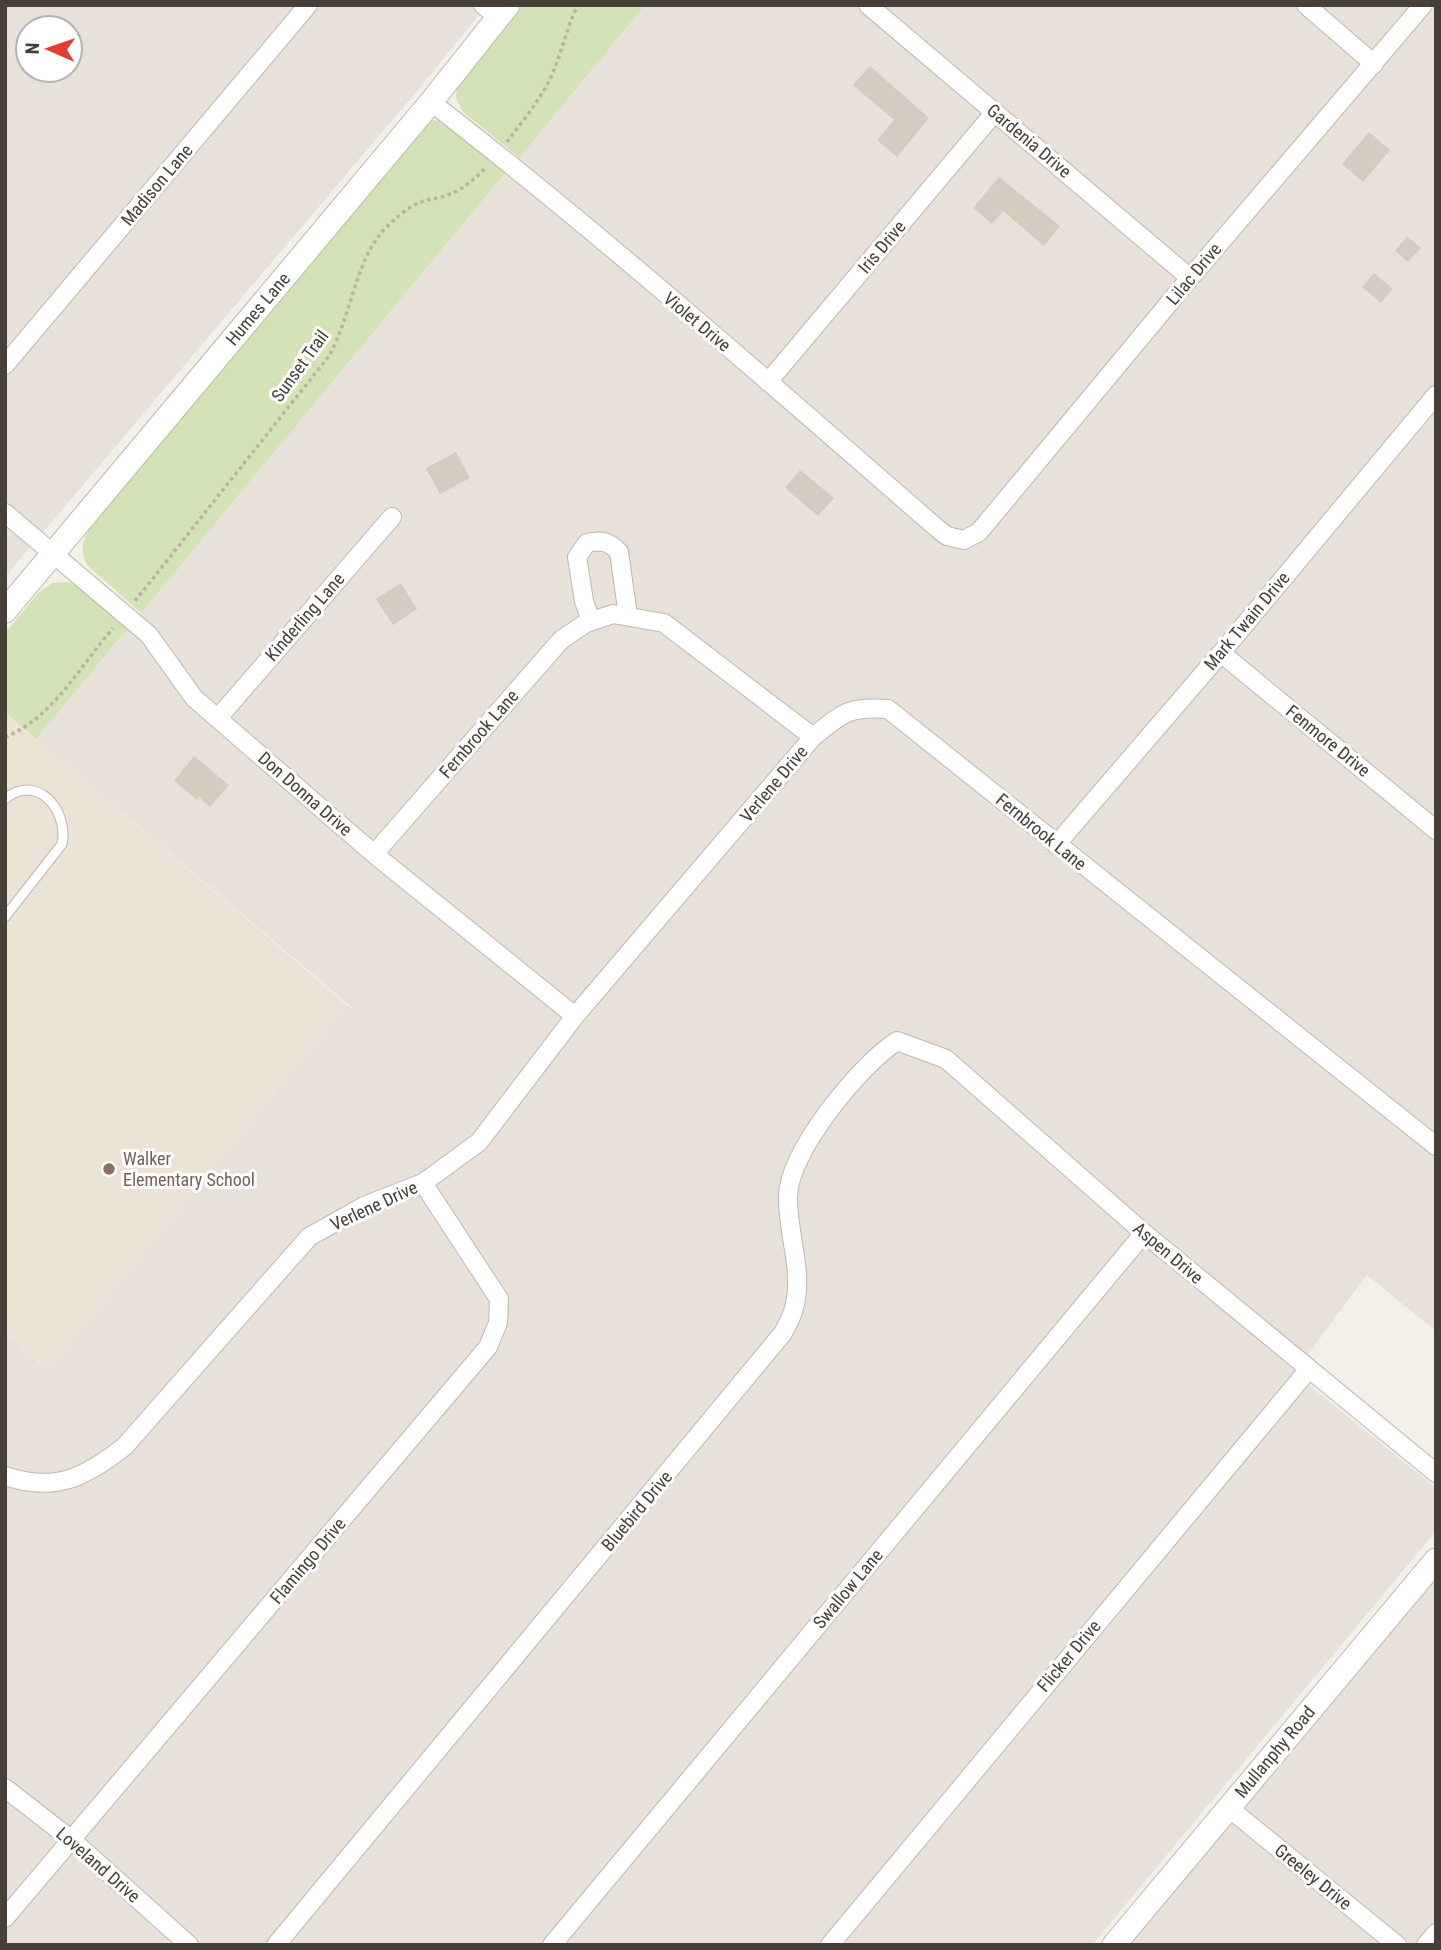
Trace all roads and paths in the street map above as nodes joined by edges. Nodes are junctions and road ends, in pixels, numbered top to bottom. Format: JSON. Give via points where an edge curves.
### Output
{"nodes":[{"id":1,"x":308,"y":5,"type":"edge"},
{"id":2,"x":578,"y":5,"type":"edge"},
{"id":3,"x":868,"y":5,"type":"edge"},
{"id":4,"x":1306,"y":5,"type":"edge"},
{"id":5,"x":1423,"y":5,"type":"edge"},
{"id":6,"x":496,"y":9,"type":"edge"},
{"id":7,"x":1374,"y":64,"type":"junction"},
{"id":8,"x":431,"y":102,"type":"junction"},
{"id":9,"x":995,"y":112,"type":"junction"},
{"id":10,"x":506,"y":144,"type":"dead end"},
{"id":11,"x":489,"y":164,"type":"dead end"},
{"id":12,"x":1190,"y":278,"type":"junction"},
{"id":13,"x":5,"y":365,"type":"edge"},
{"id":14,"x":768,"y":382,"type":"junction"},
{"id":15,"x":1436,"y":395,"type":"edge"},
{"id":16,"x":5,"y":513,"type":"edge"},
{"id":17,"x":392,"y":517,"type":"dead end"},
{"id":18,"x":964,"y":540,"type":"joint"},
{"id":19,"x":54,"y":553,"type":"junction"},
{"id":20,"x":133,"y":604,"type":"dead end"},
{"id":21,"x":5,"y":611,"type":"edge"},
{"id":22,"x":628,"y":616,"type":"junction"},
{"id":23,"x":591,"y":621,"type":"junction"},
{"id":24,"x":118,"y":622,"type":"dead end"},
{"id":25,"x":1221,"y":653,"type":"junction"},
{"id":26,"x":218,"y":718,"type":"junction"},
{"id":27,"x":5,"y":737,"type":"edge"},
{"id":28,"x":813,"y":737,"type":"junction"},
{"id":29,"x":5,"y":799,"type":"edge"},
{"id":30,"x":1436,"y":830,"type":"edge"},
{"id":31,"x":1056,"y":845,"type":"junction"},
{"id":32,"x":374,"y":854,"type":"junction"},
{"id":33,"x":5,"y":917,"type":"edge"},
{"id":34,"x":575,"y":1016,"type":"junction"},
{"id":35,"x":897,"y":1041,"type":"joint"},
{"id":36,"x":1436,"y":1146,"type":"edge"},
{"id":37,"x":423,"y":1184,"type":"junction"},
{"id":38,"x":1144,"y":1233,"type":"junction"},
{"id":39,"x":1309,"y":1369,"type":"junction"},
{"id":40,"x":1436,"y":1474,"type":"edge"},
{"id":41,"x":5,"y":1476,"type":"edge"},
{"id":42,"x":1436,"y":1560,"type":"edge"},
{"id":43,"x":5,"y":1788,"type":"edge"},
{"id":44,"x":1228,"y":1808,"type":"junction"},
{"id":45,"x":73,"y":1841,"type":"junction"},
{"id":46,"x":5,"y":1918,"type":"edge"},
{"id":47,"x":1436,"y":1933,"type":"edge"},
{"id":48,"x":189,"y":1945,"type":"edge"},
{"id":49,"x":276,"y":1945,"type":"edge"},
{"id":50,"x":552,"y":1945,"type":"edge"},
{"id":51,"x":830,"y":1945,"type":"edge"},
{"id":52,"x":1114,"y":1945,"type":"edge"},
{"id":53,"x":1396,"y":1945,"type":"edge"},
{"id":54,"x":1426,"y":1945,"type":"edge"}],
"edges":[{"from":1,"to":13,"type":"street","name":"Madison Lane"},
{"from":2,"to":10,"type":"path","via":[[548,83]]},
{"from":3,"to":9,"type":"street","name":"Gardenia Drive"},
{"from":4,"to":7,"type":"street"},
{"from":5,"to":7,"type":"street","name":"Lilac Drive"},
{"from":6,"to":8,"type":"street","name":"Humes Lane"},
{"from":7,"to":12,"type":"street","name":"Lilac Drive"},
{"from":8,"to":14,"type":"street","name":"Violet Drive","via":[[498,153]]},
{"from":8,"to":19,"type":"street","name":"Humes Lane"},
{"from":9,"to":12,"type":"street","name":"Gardenia Drive"},
{"from":9,"to":14,"type":"street","name":"Iris Drive"},
{"from":11,"to":20,"type":"path","name":"Sunset Trail","via":[[460,190],[420,202],[381,233],[365,258],[329,356]]},
{"from":12,"to":18,"type":"street","name":"Lilac Drive","via":[[979,531]]},
{"from":14,"to":18,"type":"street","name":"Violet Drive","via":[[938,529]]},
{"from":15,"to":25,"type":"street","name":"Mark Twain Drive"},
{"from":16,"to":19,"type":"street","name":"Don Donna Drive"},
{"from":17,"to":26,"type":"street","name":"Kinderling Lane"},
{"from":19,"to":21,"type":"street","name":"Humes Lane"},
{"from":19,"to":26,"type":"street","name":"Don Donna Drive","via":[[149,635],[194,698]]},
{"from":22,"to":23,"type":"street","name":"Fernbrook Lane","via":[[613,614]]},
{"from":22,"to":23,"type":"street","via":[[619,552],[597,541],[587,543],[577,557]]},
{"from":22,"to":28,"type":"street","name":"Fernbrook Lane","via":[[664,623]]},
{"from":23,"to":32,"type":"street","name":"Fernbrook Lane","via":[[561,640]]},
{"from":24,"to":27,"type":"path","via":[[46,711]]},
{"from":25,"to":30,"type":"street","name":"Fenmore Drive"},
{"from":25,"to":31,"type":"street","name":"Mark Twain Drive"},
{"from":26,"to":32,"type":"street","name":"Don Donna Drive"},
{"from":28,"to":31,"type":"street","name":"Fernbrook Lane","via":[[845,712],[863,707],[888,709]]},
{"from":28,"to":34,"type":"street","name":"Verlene Drive"},
{"from":29,"to":33,"type":"lane","via":[[15,791],[29,789],[49,800],[63,823],[64,835],[62,845]]},
{"from":31,"to":36,"type":"street","name":"Fernbrook Lane"},
{"from":32,"to":34,"type":"street","name":"Don Donna Drive"},
{"from":34,"to":37,"type":"street","name":"Verlene Drive","via":[[479,1142]]},
{"from":35,"to":38,"type":"street","name":"Aspen Drive","via":[[946,1059]]},
{"from":35,"to":49,"type":"street","name":"Bluebird Drive","via":[[858,1075],[804,1147],[794,1171],[788,1195],[797,1279],[794,1309],[783,1333]]},
{"from":37,"to":41,"type":"street","name":"Verlene Drive","via":[[364,1206],[309,1237],[125,1446],[97,1468],[72,1480],[47,1484]]},
{"from":37,"to":45,"type":"street","name":"Flamingo Drive","via":[[499,1299],[498,1323],[488,1347]]},
{"from":38,"to":39,"type":"street","name":"Aspen Drive"},
{"from":38,"to":50,"type":"street","name":"Swallow Lane"},
{"from":39,"to":40,"type":"street","name":"Aspen Drive"},
{"from":39,"to":51,"type":"street","name":"Flicker Drive"},
{"from":42,"to":44,"type":"street","name":"Mullanphy Road"},
{"from":43,"to":45,"type":"street","name":"Loveland Drive"},
{"from":44,"to":52,"type":"street","name":"Mullanphy Road"},
{"from":44,"to":53,"type":"street","name":"Greeley Drive"},
{"from":45,"to":46,"type":"street","name":"Flamingo Drive"},
{"from":45,"to":48,"type":"street","name":"Loveland Drive"},
{"from":47,"to":54,"type":"street"}]}
